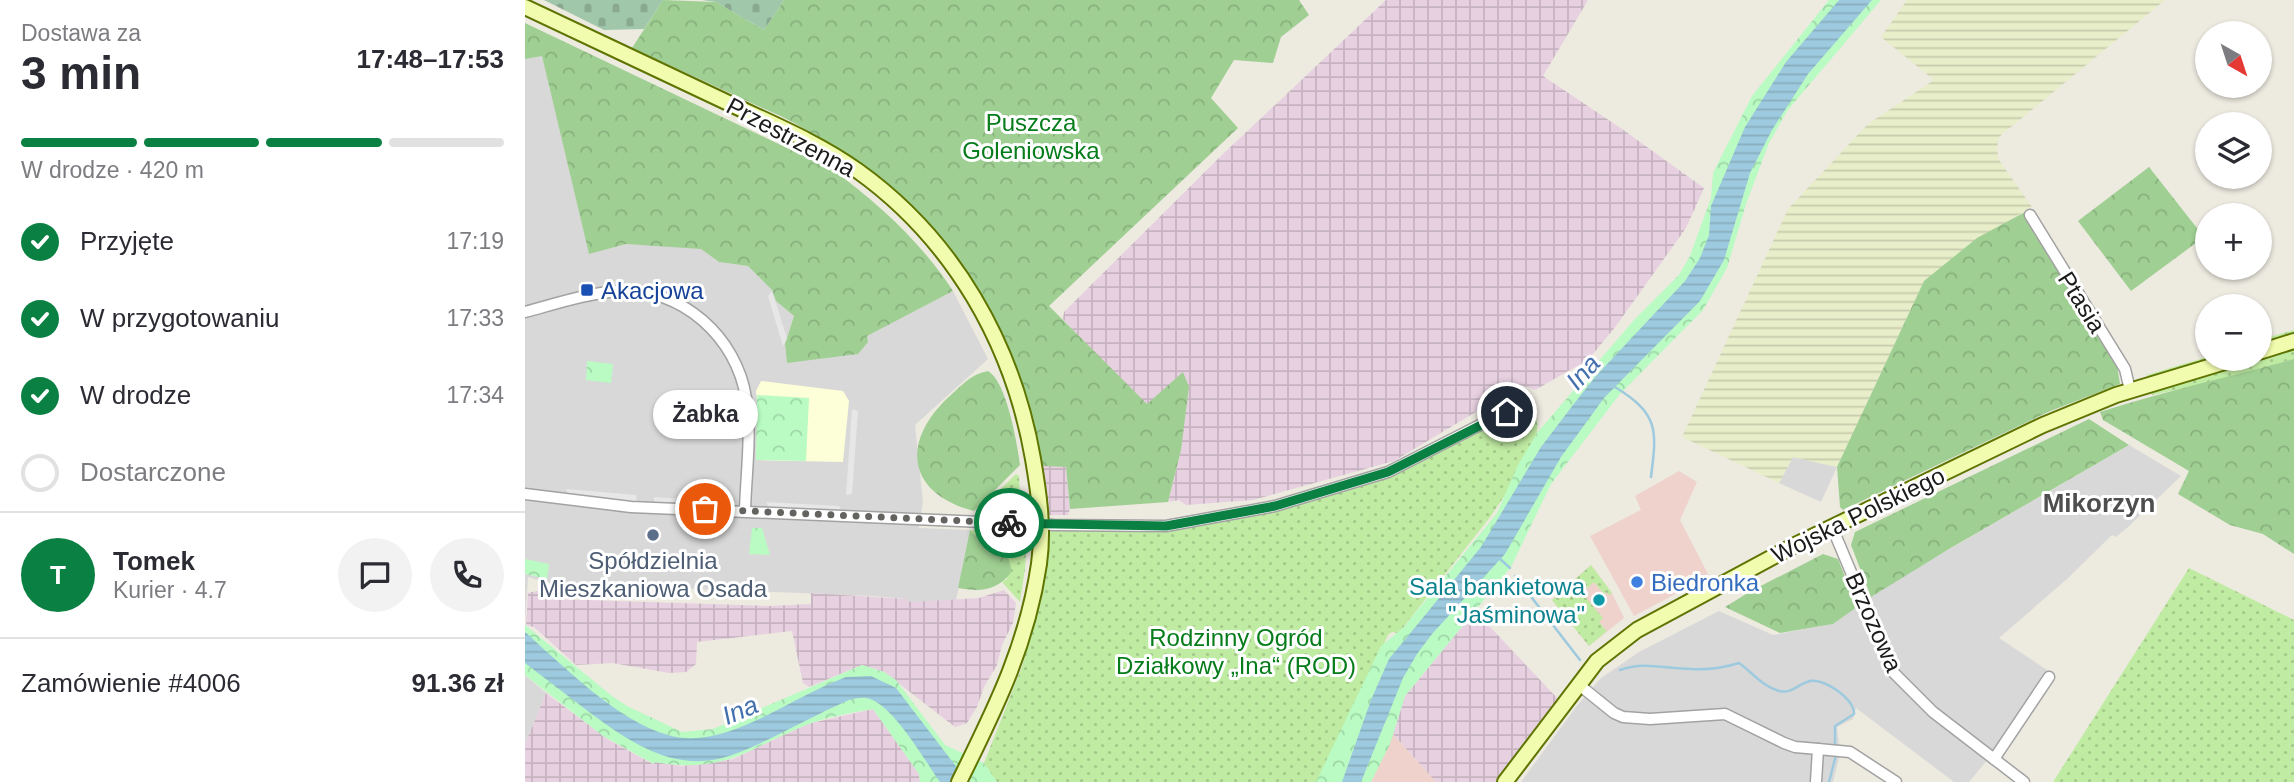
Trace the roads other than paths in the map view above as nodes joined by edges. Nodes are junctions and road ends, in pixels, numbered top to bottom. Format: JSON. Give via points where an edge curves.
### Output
{"nodes":[{"id":1,"x":525,"y":7,"type":"edge"},
{"id":2,"x":2029,"y":215,"type":"dead end"},
{"id":3,"x":529,"y":311,"type":"edge"},
{"id":4,"x":2294,"y":341,"type":"edge"},
{"id":5,"x":2272,"y":348,"type":"edge"},
{"id":6,"x":2195,"y":371,"type":"edge"},
{"id":7,"x":2130,"y":390,"type":"junction"},
{"id":8,"x":1525,"y":402,"type":"dead end"},
{"id":9,"x":525,"y":494,"type":"edge"},
{"id":10,"x":745,"y":510,"type":"junction"},
{"id":11,"x":1038,"y":524,"type":"junction"},
{"id":12,"x":1832,"y":527,"type":"junction"},
{"id":13,"x":2049,"y":677,"type":"dead end"},
{"id":14,"x":1578,"y":684,"type":"junction"},
{"id":15,"x":1818,"y":749,"type":"junction"},
{"id":16,"x":1994,"y":760,"type":"junction"},
{"id":17,"x":959,"y":782,"type":"edge"},
{"id":18,"x":1504,"y":782,"type":"edge"},
{"id":19,"x":1816,"y":782,"type":"edge"},
{"id":20,"x":1896,"y":782,"type":"edge"},
{"id":21,"x":2024,"y":782,"type":"edge"}],
"edges":[{"from":1,"to":11,"type":"street","name":"Przestrzenna","via":[[804,138],[856,170],[924,229],[987,319],[1011,371],[1028,428]]},
{"from":2,"to":7,"type":"street","name":"Ptasia","via":[[2125,369]]},
{"from":3,"to":10,"type":"street","via":[[601,294],[631,292],[677,304],[709,326],[736,361],[745,393]]},
{"from":4,"to":5,"type":"street"},
{"from":6,"to":7,"type":"street","name":"Wojska Polskiego"},
{"from":7,"to":12,"type":"street","name":"Wojska Polskiego","via":[[2043,425]]},
{"from":8,"to":11,"type":"street","via":[[1388,472],[1275,506],[1166,526]]},
{"from":9,"to":10,"type":"street","via":[[631,507]]},
{"from":10,"to":11,"type":"street"},
{"from":11,"to":17,"type":"street","name":"Przestrzenna","via":[[1030,606],[1009,679]]},
{"from":12,"to":14,"type":"street","name":"Wojska Polskiego","via":[[1637,630],[1605,654]]},
{"from":12,"to":16,"type":"street","name":"Brzozowa","via":[[1893,672],[1933,712]]},
{"from":13,"to":16,"type":"street"},
{"from":14,"to":15,"type":"street","via":[[1623,717],[1725,714],[1784,743]]},
{"from":14,"to":18,"type":"street","name":"Wojska Polskiego"},
{"from":15,"to":19,"type":"street"},
{"from":15,"to":20,"type":"street","via":[[1850,752]]},
{"from":16,"to":21,"type":"street","name":"Brzozowa"}]}
